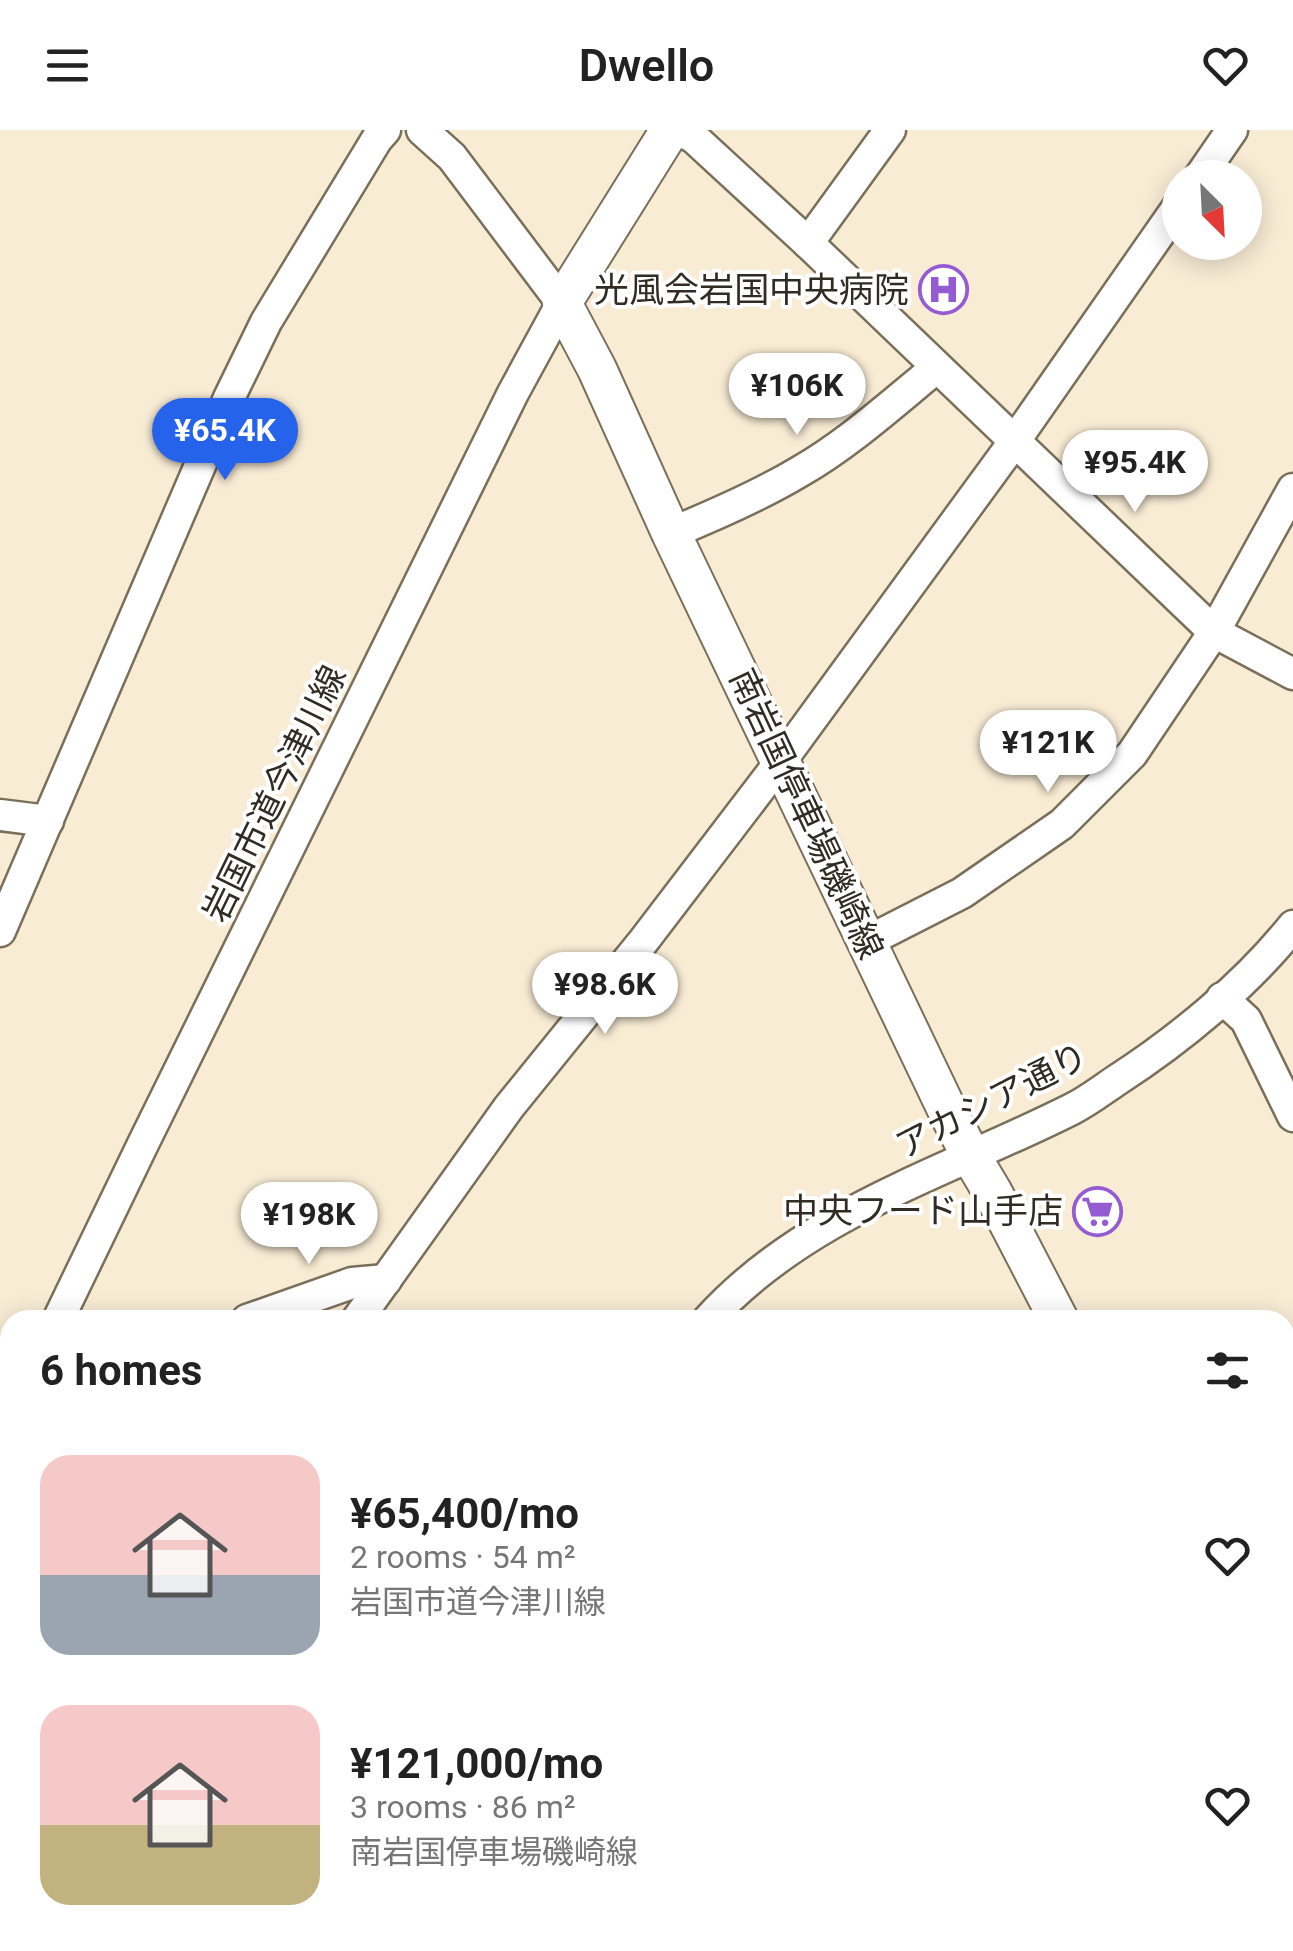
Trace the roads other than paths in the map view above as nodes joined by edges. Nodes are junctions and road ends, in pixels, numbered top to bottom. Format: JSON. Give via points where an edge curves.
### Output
{"nodes":[{"id":1,"x":385,"y":130,"type":"edge"},
{"id":2,"x":422,"y":130,"type":"edge"},
{"id":3,"x":670,"y":130,"type":"edge"},
{"id":4,"x":680,"y":130,"type":"edge"},
{"id":5,"x":890,"y":130,"type":"edge"},
{"id":6,"x":1232,"y":130,"type":"edge"},
{"id":7,"x":1211,"y":160,"type":"edge"},
{"id":8,"x":1162,"y":230,"type":"edge"},
{"id":9,"x":808,"y":243,"type":"junction"},
{"id":10,"x":562,"y":304,"type":"junction"},
{"id":11,"x":936,"y":368,"type":"junction"},
{"id":12,"x":1014,"y":442,"type":"junction"},
{"id":13,"x":1293,"y":489,"type":"edge"},
{"id":14,"x":671,"y":532,"type":"junction"},
{"id":15,"x":1214,"y":632,"type":"junction"},
{"id":16,"x":1293,"y":674,"type":"edge"},
{"id":17,"x":781,"y":761,"type":"junction"},
{"id":18,"x":0,"y":814,"type":"edge"},
{"id":19,"x":48,"y":821,"type":"junction"},
{"id":20,"x":1293,"y":926,"type":"edge"},
{"id":21,"x":0,"y":932,"type":"edge"},
{"id":22,"x":866,"y":942,"type":"junction"},
{"id":23,"x":1222,"y":998,"type":"junction"},
{"id":24,"x":1293,"y":1116,"type":"edge"},
{"id":25,"x":971,"y":1156,"type":"junction"},
{"id":26,"x":386,"y":1280,"type":"junction"},
{"id":27,"x":63,"y":1310,"type":"edge"},
{"id":28,"x":275,"y":1310,"type":"edge"},
{"id":29,"x":364,"y":1310,"type":"edge"},
{"id":30,"x":719,"y":1310,"type":"edge"},
{"id":31,"x":1054,"y":1310,"type":"edge"}],
"edges":[{"from":1,"to":19,"type":"street","via":[[266,322],[236,383]]},
{"from":2,"to":10,"type":"street","via":[[452,158]]},
{"from":3,"to":10,"type":"main road"},
{"from":4,"to":9,"type":"street"},
{"from":5,"to":9,"type":"street"},
{"from":6,"to":7,"type":"street"},
{"from":8,"to":12,"type":"street"},
{"from":9,"to":11,"type":"street"},
{"from":10,"to":14,"type":"main road","name":"南岩国停車場磯崎線"},
{"from":10,"to":27,"type":"street","name":"岩国市道今津川線"},
{"from":11,"to":12,"type":"street"},
{"from":11,"to":14,"type":"street","via":[[800,472]]},
{"from":12,"to":15,"type":"street"},
{"from":12,"to":17,"type":"street"},
{"from":13,"to":15,"type":"street"},
{"from":14,"to":17,"type":"main road","name":"南岩国停車場磯崎線"},
{"from":15,"to":16,"type":"street"},
{"from":15,"to":22,"type":"street","via":[[1132,754],[1062,824],[962,893]]},
{"from":17,"to":22,"type":"main road","name":"南岩国停車場磯崎線"},
{"from":17,"to":26,"type":"street","via":[[510,1107]]},
{"from":18,"to":19,"type":"street"},
{"from":19,"to":21,"type":"street"},
{"from":20,"to":23,"type":"street","name":"アカシア通り"},
{"from":22,"to":25,"type":"main road","name":"南岩国停車場磯崎線"},
{"from":23,"to":24,"type":"street","via":[[1246,1020]]},
{"from":23,"to":25,"type":"street","name":"アカシア通り","via":[[1160,1052],[1076,1107]]},
{"from":25,"to":30,"type":"street","name":"アカシア通り","via":[[846,1213],[766,1265]]},
{"from":25,"to":31,"type":"main road","name":"南岩国停車場磯崎線"},
{"from":26,"to":28,"type":"street","via":[[352,1283]]},
{"from":26,"to":29,"type":"street"}]}
